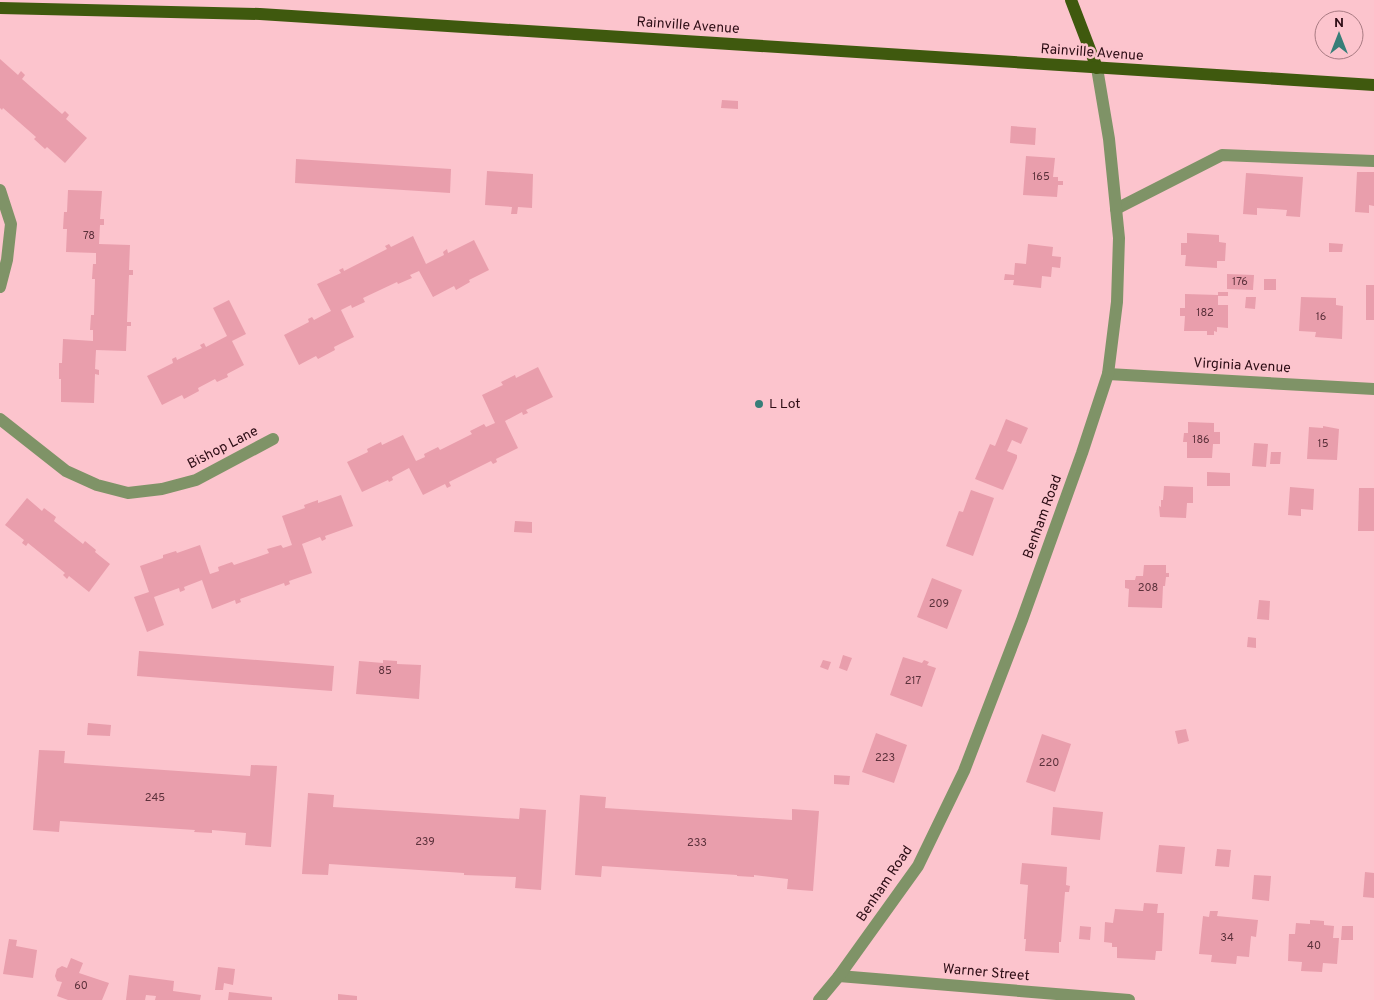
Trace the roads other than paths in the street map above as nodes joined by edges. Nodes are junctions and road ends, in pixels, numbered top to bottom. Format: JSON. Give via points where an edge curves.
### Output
{"nodes":[{"id":1,"x":1071,"y":0,"type":"edge"},
{"id":2,"x":0,"y":8,"type":"edge"},
{"id":3,"x":1097,"y":68,"type":"junction"},
{"id":4,"x":1374,"y":85,"type":"edge"},
{"id":5,"x":1374,"y":161,"type":"edge"},
{"id":6,"x":0,"y":190,"type":"edge"},
{"id":7,"x":1116,"y":209,"type":"junction"},
{"id":8,"x":0,"y":286,"type":"edge"},
{"id":9,"x":1108,"y":374,"type":"junction"},
{"id":10,"x":1374,"y":389,"type":"edge"},
{"id":11,"x":0,"y":419,"type":"edge"},
{"id":12,"x":272,"y":439,"type":"dead end"},
{"id":13,"x":839,"y":976,"type":"junction"},
{"id":14,"x":819,"y":1000,"type":"edge"},
{"id":15,"x":1129,"y":1000,"type":"edge"}],
"edges":[{"from":1,"to":3,"type":"main road","name":"Benham Road"},
{"from":2,"to":3,"type":"main road","name":"Rainville Avenue","via":[[260,14]]},
{"from":3,"to":4,"type":"main road","name":"Rainville Avenue"},
{"from":3,"to":7,"type":"street","name":"Benham Road"},
{"from":5,"to":7,"type":"street","via":[[1222,155]]},
{"from":6,"to":8,"type":"street","via":[[11,224]]},
{"from":7,"to":9,"type":"street","name":"Benham Road","via":[[1119,238],[1116,302]]},
{"from":9,"to":10,"type":"street","name":"Virginia Avenue"},
{"from":9,"to":13,"type":"street","name":"Benham Road","via":[[964,771],[918,866]]},
{"from":11,"to":12,"type":"street","name":"Bishop Lane","via":[[66,471],[97,485],[128,493],[196,480]]},
{"from":13,"to":14,"type":"street","name":"Benham Road"},
{"from":13,"to":15,"type":"street","name":"Warner Street"}]}
